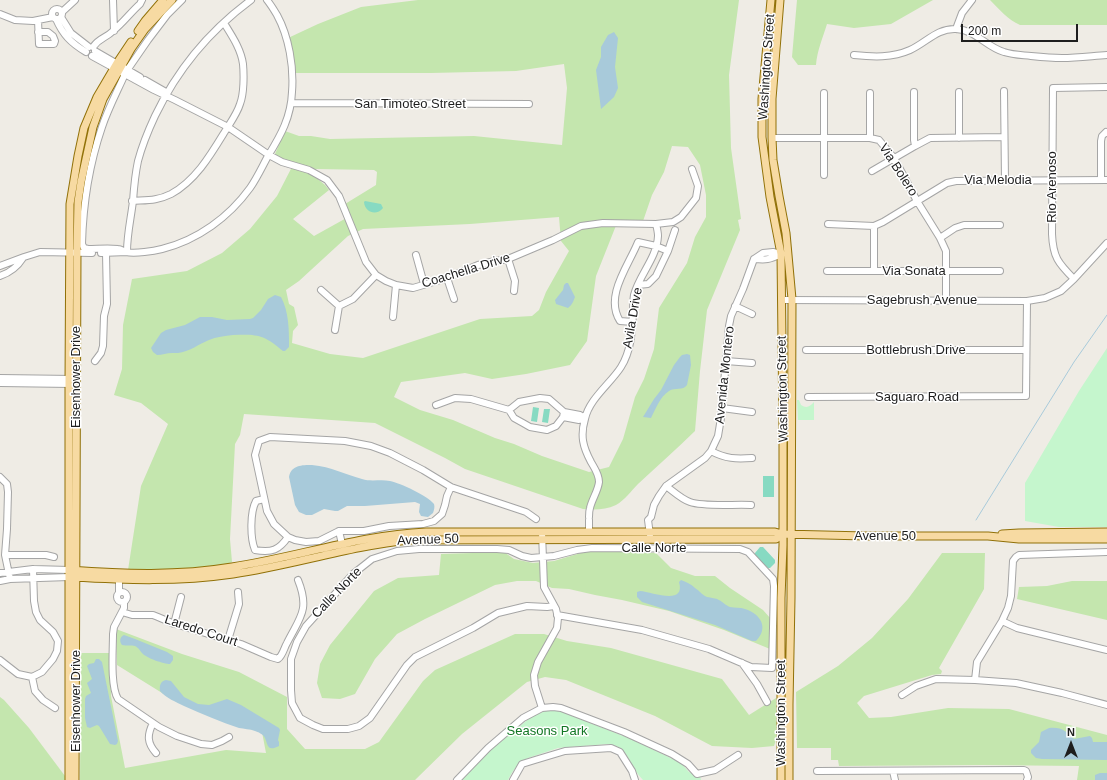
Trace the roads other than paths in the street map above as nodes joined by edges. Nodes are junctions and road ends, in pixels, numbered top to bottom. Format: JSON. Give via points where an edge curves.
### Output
{"nodes":[{"id":1,"x":76,"y":0,"type":"edge"},
{"id":2,"x":113,"y":0,"type":"edge"},
{"id":3,"x":142,"y":0,"type":"edge"},
{"id":4,"x":163,"y":0,"type":"edge"},
{"id":5,"x":172,"y":0,"type":"edge"},
{"id":6,"x":182,"y":0,"type":"edge"},
{"id":7,"x":252,"y":0,"type":"edge"},
{"id":8,"x":267,"y":0,"type":"edge"},
{"id":9,"x":772,"y":0,"type":"edge"},
{"id":10,"x":780,"y":0,"type":"edge"},
{"id":11,"x":972,"y":0,"type":"edge"},
{"id":12,"x":0,"y":14,"type":"edge"},
{"id":13,"x":58,"y":16,"type":"junction"},
{"id":14,"x":38,"y":20,"type":"junction"},
{"id":15,"x":224,"y":23,"type":"junction"},
{"id":16,"x":956,"y":29,"type":"junction"},
{"id":17,"x":114,"y":31,"type":"junction"},
{"id":18,"x":38,"y":32,"type":"dead end"},
{"id":19,"x":91,"y":51,"type":"junction"},
{"id":20,"x":854,"y":55,"type":"dead end"},
{"id":21,"x":1107,"y":55,"type":"edge"},
{"id":22,"x":766,"y":66,"type":"junction"},
{"id":23,"x":121,"y":68,"type":"junction"},
{"id":24,"x":1107,"y":87,"type":"edge"},
{"id":25,"x":1004,"y":91,"type":"dead end"},
{"id":26,"x":914,"y":92,"type":"dead end"},
{"id":27,"x":959,"y":92,"type":"dead end"},
{"id":28,"x":824,"y":93,"type":"dead end"},
{"id":29,"x":870,"y":93,"type":"dead end"},
{"id":30,"x":166,"y":94,"type":"junction"},
{"id":31,"x":773,"y":97,"type":"junction"},
{"id":32,"x":291,"y":104,"type":"junction"},
{"id":33,"x":529,"y":104,"type":"dead end"},
{"id":34,"x":762,"y":109,"type":"junction"},
{"id":35,"x":228,"y":128,"type":"junction"},
{"id":36,"x":1107,"y":132,"type":"edge"},
{"id":37,"x":1004,"y":137,"type":"junction"},
{"id":38,"x":772,"y":138,"type":"junction"},
{"id":39,"x":824,"y":138,"type":"junction"},
{"id":40,"x":870,"y":138,"type":"junction"},
{"id":41,"x":959,"y":138,"type":"junction"},
{"id":42,"x":915,"y":146,"type":"junction"},
{"id":43,"x":269,"y":155,"type":"junction"},
{"id":44,"x":894,"y":158,"type":"junction"},
{"id":45,"x":692,"y":169,"type":"dead end"},
{"id":46,"x":872,"y":171,"type":"dead end"},
{"id":47,"x":824,"y":175,"type":"dead end"},
{"id":48,"x":1104,"y":180,"type":"edge"},
{"id":49,"x":1005,"y":181,"type":"junction"},
{"id":50,"x":1052,"y":181,"type":"junction"},
{"id":51,"x":132,"y":201,"type":"junction"},
{"id":52,"x":917,"y":201,"type":"junction"},
{"id":53,"x":656,"y":224,"type":"junction"},
{"id":54,"x":828,"y":224,"type":"dead end"},
{"id":55,"x":1000,"y":225,"type":"dead end"},
{"id":56,"x":874,"y":226,"type":"junction"},
{"id":57,"x":675,"y":230,"type":"dead end"},
{"id":58,"x":940,"y":238,"type":"junction"},
{"id":59,"x":1107,"y":243,"type":"edge"},
{"id":60,"x":656,"y":246,"type":"junction"},
{"id":61,"x":668,"y":251,"type":"junction"},
{"id":62,"x":73,"y":252,"type":"junction"},
{"id":63,"x":127,"y":252,"type":"junction"},
{"id":64,"x":106,"y":253,"type":"junction"},
{"id":65,"x":781,"y":254,"type":"junction"},
{"id":66,"x":416,"y":255,"type":"dead end"},
{"id":67,"x":24,"y":257,"type":"junction"},
{"id":68,"x":508,"y":259,"type":"junction"},
{"id":69,"x":827,"y":271,"type":"dead end"},
{"id":70,"x":874,"y":271,"type":"junction"},
{"id":71,"x":947,"y":271,"type":"junction"},
{"id":72,"x":1000,"y":271,"type":"dead end"},
{"id":73,"x":1,"y":272,"type":"edge"},
{"id":74,"x":376,"y":275,"type":"junction"},
{"id":75,"x":447,"y":278,"type":"junction"},
{"id":76,"x":1074,"y":279,"type":"junction"},
{"id":77,"x":424,"y":284,"type":"junction"},
{"id":78,"x":638,"y":284,"type":"junction"},
{"id":79,"x":396,"y":285,"type":"junction"},
{"id":80,"x":321,"y":290,"type":"dead end"},
{"id":81,"x":514,"y":292,"type":"dead end"},
{"id":82,"x":454,"y":299,"type":"dead end"},
{"id":83,"x":792,"y":299,"type":"junction"},
{"id":84,"x":782,"y":300,"type":"junction"},
{"id":85,"x":946,"y":300,"type":"junction"},
{"id":86,"x":1027,"y":301,"type":"junction"},
{"id":87,"x":338,"y":306,"type":"junction"},
{"id":88,"x":735,"y":306,"type":"junction"},
{"id":89,"x":752,"y":314,"type":"dead end"},
{"id":90,"x":394,"y":317,"type":"dead end"},
{"id":91,"x":633,"y":322,"type":"junction"},
{"id":92,"x":335,"y":330,"type":"dead end"},
{"id":93,"x":806,"y":350,"type":"dead end"},
{"id":94,"x":1026,"y":350,"type":"junction"},
{"id":95,"x":95,"y":361,"type":"dead end"},
{"id":96,"x":726,"y":361,"type":"junction"},
{"id":97,"x":752,"y":363,"type":"dead end"},
{"id":98,"x":0,"y":378,"type":"edge"},
{"id":99,"x":72,"y":382,"type":"junction"},
{"id":100,"x":0,"y":383,"type":"edge"},
{"id":101,"x":808,"y":397,"type":"dead end"},
{"id":102,"x":436,"y":405,"type":"dead end"},
{"id":103,"x":722,"y":408,"type":"junction"},
{"id":104,"x":509,"y":410,"type":"junction"},
{"id":105,"x":752,"y":412,"type":"dead end"},
{"id":106,"x":563,"y":414,"type":"junction"},
{"id":107,"x":585,"y":418,"type":"junction"},
{"id":108,"x":711,"y":451,"type":"junction"},
{"id":109,"x":752,"y":458,"type":"dead end"},
{"id":110,"x":0,"y":477,"type":"edge"},
{"id":111,"x":666,"y":486,"type":"junction"},
{"id":112,"x":451,"y":487,"type":"junction"},
{"id":113,"x":264,"y":499,"type":"junction"},
{"id":114,"x":751,"y":505,"type":"dead end"},
{"id":115,"x":536,"y":518,"type":"dead end"},
{"id":116,"x":339,"y":531,"type":"junction"},
{"id":117,"x":589,"y":532,"type":"junction"},
{"id":118,"x":1107,"y":532,"type":"edge"},
{"id":119,"x":782,"y":534,"type":"junction"},
{"id":120,"x":791,"y":534,"type":"junction"},
{"id":121,"x":650,"y":535,"type":"junction"},
{"id":122,"x":288,"y":536,"type":"junction"},
{"id":123,"x":542,"y":536,"type":"junction"},
{"id":124,"x":988,"y":536,"type":"junction"},
{"id":125,"x":1107,"y":539,"type":"edge"},
{"id":126,"x":342,"y":547,"type":"junction"},
{"id":127,"x":1107,"y":552,"type":"edge"},
{"id":128,"x":5,"y":555,"type":"junction"},
{"id":129,"x":54,"y":557,"type":"dead end"},
{"id":130,"x":543,"y":557,"type":"junction"},
{"id":131,"x":32,"y":569,"type":"junction"},
{"id":132,"x":8,"y":572,"type":"junction"},
{"id":133,"x":0,"y":573,"type":"edge"},
{"id":134,"x":73,"y":574,"type":"junction"},
{"id":135,"x":122,"y":576,"type":"junction"},
{"id":136,"x":33,"y":578,"type":"junction"},
{"id":137,"x":10,"y":579,"type":"junction"},
{"id":138,"x":298,"y":580,"type":"dead end"},
{"id":139,"x":0,"y":581,"type":"edge"},
{"id":140,"x":238,"y":592,"type":"dead end"},
{"id":141,"x":181,"y":597,"type":"dead end"},
{"id":142,"x":554,"y":606,"type":"junction"},
{"id":143,"x":122,"y":612,"type":"junction"},
{"id":144,"x":557,"y":615,"type":"junction"},
{"id":145,"x":1002,"y":621,"type":"junction"},
{"id":146,"x":174,"y":624,"type":"junction"},
{"id":147,"x":228,"y":640,"type":"junction"},
{"id":148,"x":1107,"y":650,"type":"edge"},
{"id":149,"x":0,"y":660,"type":"edge"},
{"id":150,"x":742,"y":663,"type":"junction"},
{"id":151,"x":32,"y":677,"type":"junction"},
{"id":152,"x":975,"y":680,"type":"junction"},
{"id":153,"x":902,"y":695,"type":"dead end"},
{"id":154,"x":767,"y":702,"type":"dead end"},
{"id":155,"x":1107,"y":705,"type":"edge"},
{"id":156,"x":54,"y":708,"type":"dead end"},
{"id":157,"x":542,"y":708,"type":"junction"},
{"id":158,"x":153,"y":723,"type":"junction"},
{"id":159,"x":229,"y":737,"type":"dead end"},
{"id":160,"x":156,"y":753,"type":"dead end"},
{"id":161,"x":738,"y":755,"type":"dead end"},
{"id":162,"x":893,"y":770,"type":"junction"},
{"id":163,"x":817,"y":771,"type":"dead end"},
{"id":164,"x":72,"y":776,"type":"edge"},
{"id":165,"x":457,"y":780,"type":"edge"},
{"id":166,"x":513,"y":780,"type":"edge"},
{"id":167,"x":635,"y":780,"type":"edge"},
{"id":168,"x":782,"y":780,"type":"edge"},
{"id":169,"x":789,"y":780,"type":"edge"},
{"id":170,"x":894,"y":780,"type":"edge"},
{"id":171,"x":1028,"y":780,"type":"edge"}],
"edges":[{"from":1,"to":13,"type":"street"},
{"from":2,"to":17,"type":"street"},
{"from":3,"to":17,"type":"street"},
{"from":4,"to":23,"type":"main road","name":"Eisenhower Drive","via":[[145,21]]},
{"from":5,"to":23,"type":"main road","name":"Eisenhower Drive","via":[[145,29]]},
{"from":6,"to":23,"type":"street","name":"Eisenhower Drive"},
{"from":7,"to":15,"type":"street"},
{"from":8,"to":32,"type":"street","via":[[278,16],[291,57]]},
{"from":9,"to":22,"type":"main road","name":"Washington Street"},
{"from":10,"to":31,"type":"main road","name":"Washington Street"},
{"from":11,"to":16,"type":"street","via":[[962,13]]},
{"from":12,"to":14,"type":"street","via":[[15,20]]},
{"from":13,"to":14,"type":"street"},
{"from":13,"to":19,"type":"street","name":"Coachella Drive","via":[[71,33]]},
{"from":14,"to":18,"type":"street"},
{"from":15,"to":30,"type":"street","via":[[185,64]]},
{"from":15,"to":35,"type":"street","via":[[237,45],[243,64],[241,102]]},
{"from":16,"to":20,"type":"street","via":[[938,32],[903,53],[885,57]]},
{"from":16,"to":21,"type":"street","via":[[971,32],[995,49],[1012,54],[1060,58]]},
{"from":17,"to":19,"type":"street","via":[[98,40]]},
{"from":19,"to":23,"type":"street","name":"Coachella Drive"},
{"from":22,"to":31,"type":"main road","via":[[771,69],[769,91]]},
{"from":22,"to":34,"type":"main road","name":"Washington Street"},
{"from":23,"to":30,"type":"street","name":"Coachella Drive"},
{"from":23,"to":30,"type":"street","name":"Coachella Drive","via":[[154,90]]},
{"from":23,"to":62,"type":"main road","name":"Eisenhower Drive","via":[[103,99],[93,127],[81,182]]},
{"from":23,"to":63,"type":"street","name":"Eisenhower Drive","via":[[88,181],[82,244],[88,249],[119,249]]},
{"from":24,"to":50,"type":"street","name":"Rio Arenoso","via":[[1053,88]]},
{"from":25,"to":37,"type":"street"},
{"from":26,"to":42,"type":"street"},
{"from":27,"to":41,"type":"street"},
{"from":28,"to":39,"type":"street"},
{"from":29,"to":40,"type":"street"},
{"from":30,"to":35,"type":"street","name":"Coachella Drive"},
{"from":30,"to":51,"type":"street","via":[[146,135],[134,181]]},
{"from":31,"to":38,"type":"main road","name":"Washington Street"},
{"from":32,"to":33,"type":"street","name":"San Timoteo Street"},
{"from":32,"to":43,"type":"street","via":[[285,125]]},
{"from":34,"to":38,"type":"main road","via":[[766,113],[768,137]]},
{"from":34,"to":65,"type":"main road","name":"Washington Street","via":[[762,137]]},
{"from":35,"to":43,"type":"street","name":"Coachella Drive"},
{"from":35,"to":51,"type":"street","via":[[204,164],[187,182],[156,200]]},
{"from":36,"to":48,"type":"street","via":[[1101,141]]},
{"from":37,"to":41,"type":"street"},
{"from":37,"to":49,"type":"street"},
{"from":38,"to":39,"type":"street","name":"Via Bolero"},
{"from":38,"to":83,"type":"main road","name":"Washington Street","via":[[786,233]]},
{"from":39,"to":40,"type":"street","name":"Via Bolero"},
{"from":39,"to":47,"type":"street"},
{"from":40,"to":44,"type":"street","name":"Via Bolero","via":[[879,140]]},
{"from":41,"to":42,"type":"street","via":[[930,138]]},
{"from":42,"to":44,"type":"street"},
{"from":43,"to":63,"type":"street","via":[[251,187],[226,215],[211,227],[163,249]]},
{"from":43,"to":74,"type":"street","name":"Coachella Drive","via":[[309,170],[327,180],[339,196],[366,262]]},
{"from":44,"to":46,"type":"street"},
{"from":44,"to":52,"type":"street","name":"Via Bolero"},
{"from":45,"to":53,"type":"street","name":"Coachella Drive","via":[[698,186],[696,198],[673,222]]},
{"from":48,"to":50,"type":"street","name":"Via Melodia"},
{"from":49,"to":50,"type":"street","name":"Via Melodia"},
{"from":49,"to":52,"type":"street","name":"Via Melodia","via":[[952,181]]},
{"from":50,"to":76,"type":"street","name":"Rio Arenoso","via":[[1053,249],[1056,259]]},
{"from":51,"to":63,"type":"street"},
{"from":52,"to":56,"type":"street","name":"Via Melodia"},
{"from":52,"to":58,"type":"street","name":"Via Bolero"},
{"from":53,"to":60,"type":"street","name":"Avila Drive"},
{"from":53,"to":68,"type":"street","name":"Coachella Drive","via":[[603,223],[581,226]]},
{"from":54,"to":56,"type":"street"},
{"from":55,"to":58,"type":"street","via":[[964,225]]},
{"from":56,"to":70,"type":"street"},
{"from":57,"to":61,"type":"street"},
{"from":58,"to":71,"type":"street","name":"Via Bolero","via":[[946,251]]},
{"from":59,"to":76,"type":"street"},
{"from":60,"to":61,"type":"street"},
{"from":60,"to":78,"type":"street","name":"Avila Drive"},
{"from":60,"to":91,"type":"street","via":[[638,242],[618,285],[615,299],[616,316],[620,321]]},
{"from":61,"to":78,"type":"street","via":[[656,276],[648,284]]},
{"from":62,"to":64,"type":"street"},
{"from":62,"to":67,"type":"street","via":[[40,252]]},
{"from":62,"to":99,"type":"main road","name":"Eisenhower Drive"},
{"from":63,"to":64,"type":"street"},
{"from":64,"to":95,"type":"street","via":[[107,304],[101,353]]},
{"from":65,"to":84,"type":"main road","name":"Washington Street"},
{"from":65,"to":88,"type":"street","name":"Avenida Montero","via":[[771,259],[754,259]]},
{"from":66,"to":77,"type":"street"},
{"from":67,"to":73,"type":"street"},
{"from":67,"to":73,"type":"street","via":[[7,273]]},
{"from":68,"to":75,"type":"street","name":"Coachella Drive","via":[[478,265]]},
{"from":68,"to":81,"type":"street","via":[[515,280]]},
{"from":69,"to":70,"type":"street","name":"Via Sonata"},
{"from":70,"to":71,"type":"street","name":"Via Sonata"},
{"from":71,"to":72,"type":"street","name":"Via Sonata"},
{"from":71,"to":85,"type":"street","name":"Via Bolero"},
{"from":74,"to":79,"type":"street","name":"Coachella Drive"},
{"from":74,"to":87,"type":"street","via":[[353,299]]},
{"from":75,"to":77,"type":"street","name":"Coachella Drive"},
{"from":75,"to":82,"type":"street"},
{"from":76,"to":86,"type":"street","name":"Sagebrush Avenue","via":[[1061,292]]},
{"from":77,"to":79,"type":"street","name":"Coachella Drive","via":[[413,288]]},
{"from":78,"to":91,"type":"street","name":"Avila Drive","via":[[634,296]]},
{"from":79,"to":90,"type":"street"},
{"from":80,"to":87,"type":"street"},
{"from":83,"to":84,"type":"street","name":"Sagebrush Avenue"},
{"from":83,"to":85,"type":"street","name":"Sagebrush Avenue"},
{"from":83,"to":120,"type":"main road","name":"Washington Street"},
{"from":84,"to":119,"type":"main road","name":"Washington Street"},
{"from":85,"to":86,"type":"street","name":"Sagebrush Avenue"},
{"from":86,"to":94,"type":"street"},
{"from":87,"to":92,"type":"street"},
{"from":88,"to":89,"type":"street"},
{"from":88,"to":96,"type":"street","name":"Avenida Montero","via":[[729,326]]},
{"from":91,"to":107,"type":"street","name":"Avila Drive","via":[[630,345],[621,366]]},
{"from":93,"to":94,"type":"street","name":"Bottlebrush Drive"},
{"from":94,"to":101,"type":"street","name":"Saguaro Road","via":[[1026,396]]},
{"from":96,"to":97,"type":"street"},
{"from":96,"to":103,"type":"street","name":"Avenida Montero"},
{"from":98,"to":99,"type":"street"},
{"from":99,"to":100,"type":"street"},
{"from":99,"to":134,"type":"main road","name":"Eisenhower Drive"},
{"from":102,"to":104,"type":"street","via":[[455,398],[472,399]]},
{"from":103,"to":105,"type":"street"},
{"from":103,"to":108,"type":"street","name":"Avenida Montero","via":[[718,436]]},
{"from":104,"to":106,"type":"street","via":[[519,402],[540,398],[549,399]]},
{"from":104,"to":106,"type":"street","via":[[514,418],[522,423],[547,430],[556,426]]},
{"from":106,"to":107,"type":"street","via":[[580,415]]},
{"from":107,"to":117,"type":"street","name":"Avila Drive","via":[[582,436],[584,448],[598,472],[598,482],[590,507]]},
{"from":108,"to":109,"type":"street","via":[[734,459]]},
{"from":108,"to":111,"type":"street","name":"Avenida Montero"},
{"from":110,"to":128,"type":"street","via":[[8,492]]},
{"from":111,"to":114,"type":"street","via":[[690,502]]},
{"from":111,"to":121,"type":"street","name":"Avenida Montero","via":[[648,520]]},
{"from":112,"to":113,"type":"street","via":[[390,453],[371,446],[345,441],[270,437],[260,441],[255,456]]},
{"from":112,"to":115,"type":"street","via":[[526,512]]},
{"from":112,"to":116,"type":"street","via":[[442,514],[434,522],[364,531]]},
{"from":113,"to":122,"type":"street","via":[[274,524]]},
{"from":113,"to":122,"type":"street","via":[[256,501],[252,515],[255,550],[276,550]]},
{"from":116,"to":122,"type":"street","via":[[319,541],[306,542]]},
{"from":116,"to":126,"type":"street"},
{"from":117,"to":121,"type":"main road","name":"Avenue 50"},
{"from":117,"to":123,"type":"main road","name":"Avenue 50"},
{"from":118,"to":124,"type":"main road","name":"Avenue 50"},
{"from":119,"to":120,"type":"main road","name":"Avenue 50"},
{"from":119,"to":121,"type":"main road","name":"Avenue 50","via":[[776,532]]},
{"from":119,"to":168,"type":"main road","name":"Washington Street"},
{"from":120,"to":124,"type":"main road","name":"Avenue 50"},
{"from":120,"to":169,"type":"main road","name":"Washington Street"},
{"from":121,"to":123,"type":"main road","name":"Avenue 50"},
{"from":123,"to":126,"type":"main road","name":"Avenue 50","via":[[407,533],[384,535]]},
{"from":123,"to":130,"type":"street"},
{"from":124,"to":125,"type":"main road","name":"Avenue 50","via":[[1019,539]]},
{"from":126,"to":135,"type":"main road","name":"Avenue 50","via":[[215,570]]},
{"from":127,"to":145,"type":"street","via":[[1014,558],[1010,602]]},
{"from":128,"to":129,"type":"street"},
{"from":128,"to":132,"type":"street"},
{"from":130,"to":142,"type":"street","via":[[544,587]]},
{"from":130,"to":142,"type":"street","name":"Calle Norte","via":[[531,558],[510,550],[427,549],[397,551],[372,559],[352,574],[306,626],[297,642],[291,659],[292,703],[300,718],[323,729],[348,729],[359,726],[370,718],[415,657],[498,613],[527,606]]},
{"from":130,"to":150,"type":"street","name":"Calle Norte","via":[[592,548],[740,549],[748,552],[773,579],[772,668],[751,667]]},
{"from":131,"to":132,"type":"street"},
{"from":131,"to":134,"type":"street"},
{"from":131,"to":136,"type":"street"},
{"from":132,"to":133,"type":"street"},
{"from":132,"to":137,"type":"street"},
{"from":134,"to":135,"type":"main road","name":"Avenue 50"},
{"from":134,"to":136,"type":"street","name":"Avenue 50"},
{"from":134,"to":164,"type":"main road","name":"Eisenhower Drive"},
{"from":135,"to":143,"type":"street","via":[[122,592],[116,597],[122,602],[119,608]]},
{"from":136,"to":137,"type":"street","name":"Avenue 50"},
{"from":136,"to":151,"type":"street","via":[[36,612],[58,641],[53,659],[42,672]]},
{"from":137,"to":139,"type":"street","name":"Avenue 50"},
{"from":138,"to":147,"type":"street","name":"Laredo Court","via":[[302,591],[303,614],[278,659]]},
{"from":140,"to":147,"type":"street","via":[[237,610]]},
{"from":141,"to":146,"type":"street"},
{"from":142,"to":144,"type":"street"},
{"from":143,"to":146,"type":"street","name":"Laredo Court","via":[[153,615]]},
{"from":143,"to":158,"type":"street","via":[[113,634],[114,691],[121,702]]},
{"from":144,"to":150,"type":"street","name":"Calle Norte","via":[[642,630],[709,649]]},
{"from":144,"to":157,"type":"street","via":[[557,628],[538,662],[534,675]]},
{"from":145,"to":148,"type":"street","via":[[1018,628]]},
{"from":145,"to":152,"type":"street","via":[[977,662]]},
{"from":146,"to":147,"type":"street","name":"Laredo Court"},
{"from":149,"to":151,"type":"street","via":[[18,674]]},
{"from":150,"to":154,"type":"street"},
{"from":151,"to":156,"type":"street","via":[[35,691]]},
{"from":152,"to":153,"type":"street","via":[[936,679],[916,686]]},
{"from":152,"to":155,"type":"street","via":[[1016,683]]},
{"from":157,"to":161,"type":"street","via":[[561,708],[624,732],[672,754],[688,764],[697,774],[715,770]]},
{"from":157,"to":165,"type":"street","via":[[523,718],[488,748]]},
{"from":158,"to":159,"type":"street","via":[[167,732],[205,745]]},
{"from":158,"to":160,"type":"street","via":[[148,735]]},
{"from":162,"to":163,"type":"street"},
{"from":162,"to":170,"type":"street"},
{"from":162,"to":171,"type":"street","via":[[1024,770]]},
{"from":166,"to":167,"type":"street","via":[[522,764],[565,751],[612,748],[620,752]]}]}
